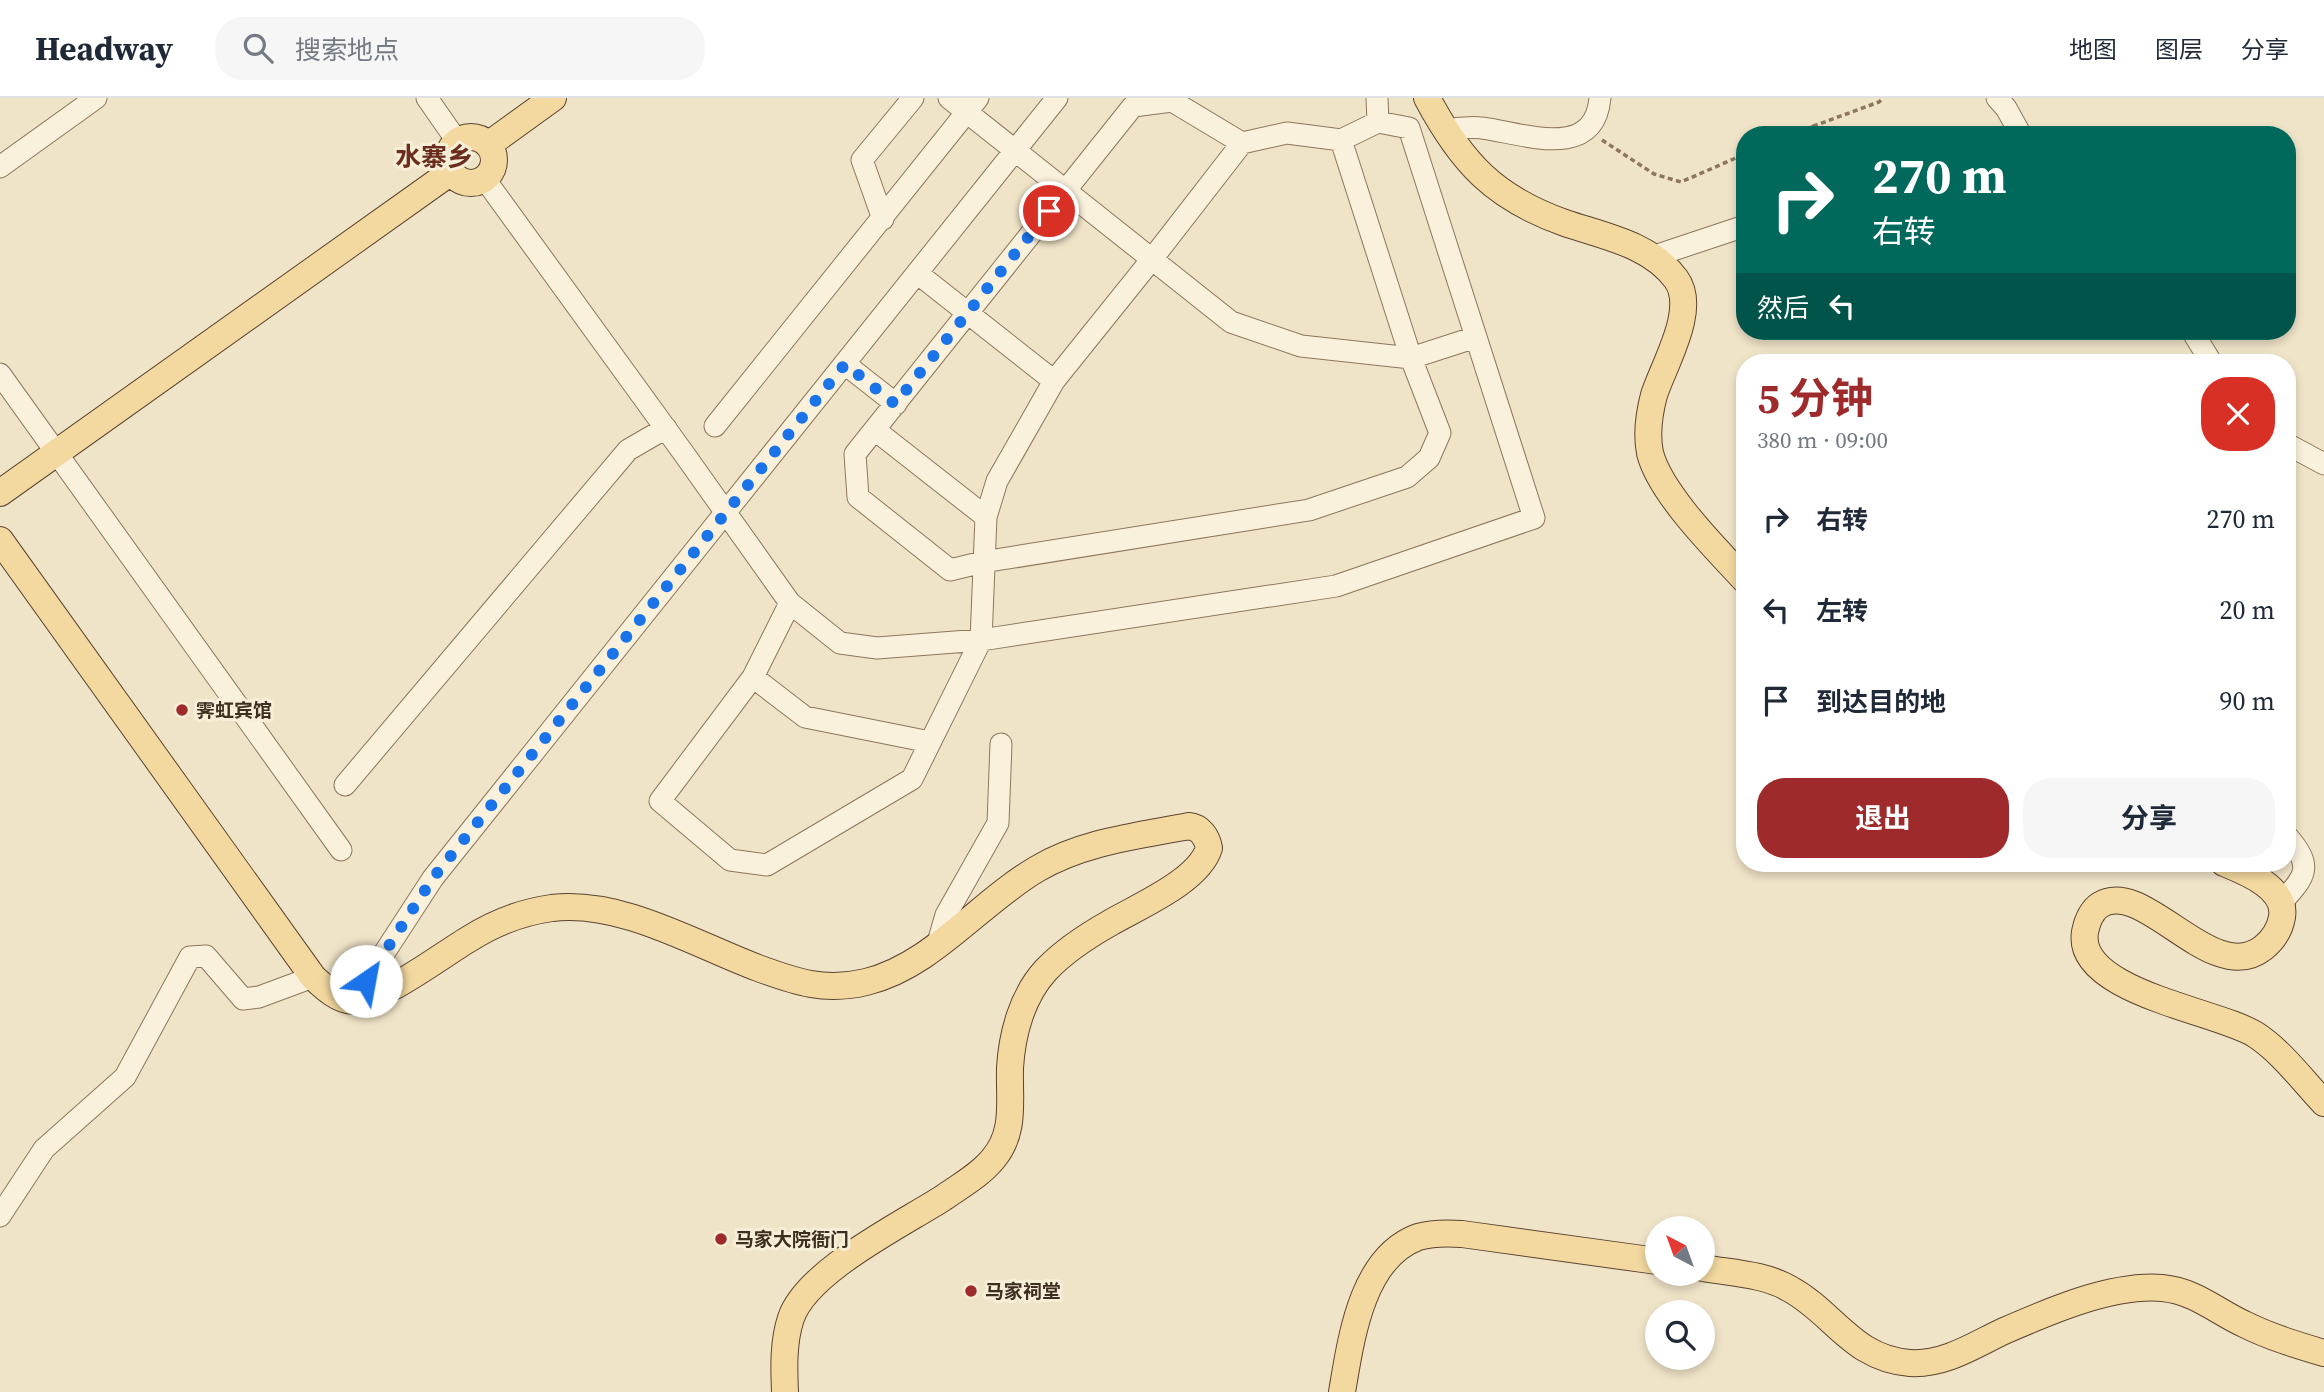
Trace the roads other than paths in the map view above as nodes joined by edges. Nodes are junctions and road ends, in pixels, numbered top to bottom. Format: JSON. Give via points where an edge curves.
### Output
{"nodes":[{"id":1,"x":96,"y":98,"type":"edge"},
{"id":2,"x":427,"y":98,"type":"edge"},
{"id":3,"x":553,"y":98,"type":"edge"},
{"id":4,"x":913,"y":98,"type":"edge"},
{"id":5,"x":949,"y":98,"type":"edge"},
{"id":6,"x":1057,"y":98,"type":"edge"},
{"id":7,"x":1377,"y":98,"type":"edge"},
{"id":8,"x":1427,"y":98,"type":"edge"},
{"id":9,"x":1600,"y":98,"type":"edge"},
{"id":10,"x":1997,"y":98,"type":"edge"},
{"id":11,"x":972,"y":105,"type":"edge"},
{"id":12,"x":1378,"y":122,"type":"junction"},
{"id":13,"x":2016,"y":126,"type":"edge"},
{"id":14,"x":1444,"y":130,"type":"junction"},
{"id":15,"x":1341,"y":140,"type":"junction"},
{"id":16,"x":457,"y":141,"type":"junction"},
{"id":17,"x":1242,"y":143,"type":"junction"},
{"id":18,"x":488,"y":145,"type":"junction"},
{"id":19,"x":1016,"y":150,"type":"junction"},
{"id":20,"x":0,"y":167,"type":"edge"},
{"id":21,"x":451,"y":172,"type":"junction"},
{"id":22,"x":484,"y":178,"type":"junction"},
{"id":23,"x":1066,"y":190,"type":"junction"},
{"id":24,"x":883,"y":219,"type":"junction"},
{"id":25,"x":1736,"y":229,"type":"edge"},
{"id":26,"x":1652,"y":257,"type":"junction"},
{"id":27,"x":1152,"y":259,"type":"junction"},
{"id":28,"x":917,"y":273,"type":"junction"},
{"id":29,"x":968,"y":313,"type":"junction"},
{"id":30,"x":1476,"y":337,"type":"junction"},
{"id":31,"x":1411,"y":358,"type":"junction"},
{"id":32,"x":845,"y":364,"type":"junction"},
{"id":33,"x":0,"y":374,"type":"edge"},
{"id":34,"x":1054,"y":381,"type":"junction"},
{"id":35,"x":895,"y":404,"type":"junction"},
{"id":36,"x":715,"y":426,"type":"dead end"},
{"id":37,"x":666,"y":428,"type":"junction"},
{"id":38,"x":875,"y":430,"type":"junction"},
{"id":39,"x":2296,"y":449,"type":"edge"},
{"id":40,"x":56,"y":453,"type":"junction"},
{"id":41,"x":2324,"y":464,"type":"edge"},
{"id":42,"x":0,"y":493,"type":"edge"},
{"id":43,"x":725,"y":514,"type":"junction"},
{"id":44,"x":986,"y":517,"type":"junction"},
{"id":45,"x":0,"y":540,"type":"edge"},
{"id":46,"x":983,"y":562,"type":"junction"},
{"id":47,"x":1736,"y":570,"type":"edge"},
{"id":48,"x":790,"y":603,"type":"junction"},
{"id":49,"x":981,"y":640,"type":"junction"},
{"id":50,"x":753,"y":677,"type":"junction"},
{"id":51,"x":930,"y":742,"type":"junction"},
{"id":52,"x":1000,"y":744,"type":"dead end"},
{"id":53,"x":345,"y":785,"type":"dead end"},
{"id":54,"x":2296,"y":846,"type":"edge"},
{"id":55,"x":341,"y":850,"type":"dead end"},
{"id":56,"x":2242,"y":872,"type":"edge"},
{"id":57,"x":2281,"y":903,"type":"junction"},
{"id":58,"x":937,"y":946,"type":"junction"},
{"id":59,"x":313,"y":977,"type":"junction"},
{"id":60,"x":353,"y":1001,"type":"junction"},
{"id":61,"x":2324,"y":1103,"type":"edge"},
{"id":62,"x":0,"y":1216,"type":"edge"},
{"id":63,"x":1645,"y":1259,"type":"edge"},
{"id":64,"x":1715,"y":1270,"type":"edge"},
{"id":65,"x":2324,"y":1353,"type":"edge"},
{"id":66,"x":785,"y":1392,"type":"edge"},
{"id":67,"x":1342,"y":1392,"type":"edge"}],
"edges":[{"from":1,"to":20,"type":"street"},
{"from":2,"to":16,"type":"street"},
{"from":3,"to":18,"type":"main road"},
{"from":4,"to":24,"type":"street","via":[[862,160]]},
{"from":5,"to":11,"type":"street"},
{"from":6,"to":19,"type":"street"},
{"from":7,"to":12,"type":"street"},
{"from":8,"to":14,"type":"main road"},
{"from":9,"to":14,"type":"street","via":[[1591,125],[1572,137],[1523,136],[1480,127]]},
{"from":10,"to":13,"type":"street"},
{"from":11,"to":19,"type":"street"},
{"from":11,"to":24,"type":"street"},
{"from":12,"to":15,"type":"street"},
{"from":12,"to":30,"type":"street","via":[[1409,128]]},
{"from":14,"to":26,"type":"main road","via":[[1478,173],[1506,193],[1545,215],[1614,237]]},
{"from":15,"to":17,"type":"street","via":[[1287,133]]},
{"from":15,"to":31,"type":"street"},
{"from":16,"to":18,"type":"main road","via":[[473,137]]},
{"from":16,"to":21,"type":"main road","via":[[448,154]]},
{"from":17,"to":23,"type":"street","via":[[1172,101],[1133,106]]},
{"from":17,"to":27,"type":"street"},
{"from":18,"to":22,"type":"main road","via":[[494,158]]},
{"from":19,"to":23,"type":"street"},
{"from":19,"to":28,"type":"street"},
{"from":21,"to":22,"type":"main road","via":[[468,183]]},
{"from":21,"to":40,"type":"main road"},
{"from":22,"to":37,"type":"street"},
{"from":23,"to":27,"type":"street"},
{"from":23,"to":29,"type":"street"},
{"from":24,"to":36,"type":"street"},
{"from":25,"to":26,"type":"street"},
{"from":26,"to":47,"type":"main road","via":[[1677,281],[1684,306],[1651,407],[1651,455],[1666,485]]},
{"from":27,"to":31,"type":"street","via":[[1231,322],[1301,346]]},
{"from":27,"to":34,"type":"street"},
{"from":28,"to":29,"type":"street"},
{"from":28,"to":32,"type":"street"},
{"from":29,"to":34,"type":"street"},
{"from":29,"to":35,"type":"street"},
{"from":30,"to":31,"type":"street"},
{"from":30,"to":49,"type":"street","via":[[1534,518],[1336,586]]},
{"from":31,"to":46,"type":"street","via":[[1440,433],[1429,458],[1407,477],[1309,510]]},
{"from":32,"to":35,"type":"street"},
{"from":32,"to":43,"type":"street"},
{"from":33,"to":40,"type":"street"},
{"from":34,"to":44,"type":"street","via":[[997,481]]},
{"from":35,"to":38,"type":"street"},
{"from":37,"to":43,"type":"street"},
{"from":37,"to":53,"type":"street","via":[[628,450]]},
{"from":38,"to":44,"type":"street"},
{"from":38,"to":46,"type":"street","via":[[855,454],[858,497],[950,570]]},
{"from":39,"to":41,"type":"street"},
{"from":40,"to":42,"type":"main road"},
{"from":40,"to":55,"type":"street"},
{"from":43,"to":48,"type":"street"},
{"from":43,"to":60,"type":"street","via":[[433,878]]},
{"from":44,"to":46,"type":"street"},
{"from":45,"to":59,"type":"main road"},
{"from":46,"to":49,"type":"street"},
{"from":48,"to":49,"type":"street","via":[[840,643],[877,648]]},
{"from":48,"to":50,"type":"street"},
{"from":49,"to":51,"type":"street"},
{"from":50,"to":51,"type":"street","via":[[805,717]]},
{"from":50,"to":51,"type":"street","via":[[660,801],[730,860],[767,865],[912,779]]},
{"from":52,"to":58,"type":"street","via":[[998,823],[946,915]]},
{"from":54,"to":57,"type":"street","via":[[2304,868],[2299,882]]},
{"from":56,"to":57,"type":"main road","via":[[2265,884]]},
{"from":57,"to":61,"type":"main road","via":[[2282,919],[2274,937],[2248,956],[2225,955],[2147,911],[2119,901],[2105,902],[2091,914],[2085,946],[2094,963],[2117,981],[2256,1035]]},
{"from":58,"to":60,"type":"main road","via":[[885,976],[826,988],[776,975],[626,915],[585,907],[551,908],[497,923],[394,986]]},
{"from":58,"to":66,"type":"main road","via":[[1010,886],[1068,854],[1189,826],[1208,841],[1207,856],[1191,873],[1079,943],[1036,983],[1015,1030],[1011,1117],[1004,1144],[981,1171],[841,1263],[803,1296],[787,1334]]},
{"from":59,"to":60,"type":"main road","via":[[330,993]]},
{"from":59,"to":62,"type":"street","via":[[243,999],[206,956],[190,957],[125,1077],[44,1149]]},
{"from":63,"to":67,"type":"main road","via":[[1462,1234],[1418,1237],[1388,1257],[1374,1278],[1353,1338]]},
{"from":64,"to":65,"type":"main road","via":[[1787,1287],[1862,1347],[1908,1363],[1950,1356],[2065,1307],[2142,1288],[2190,1294],[2268,1335]]}]}
